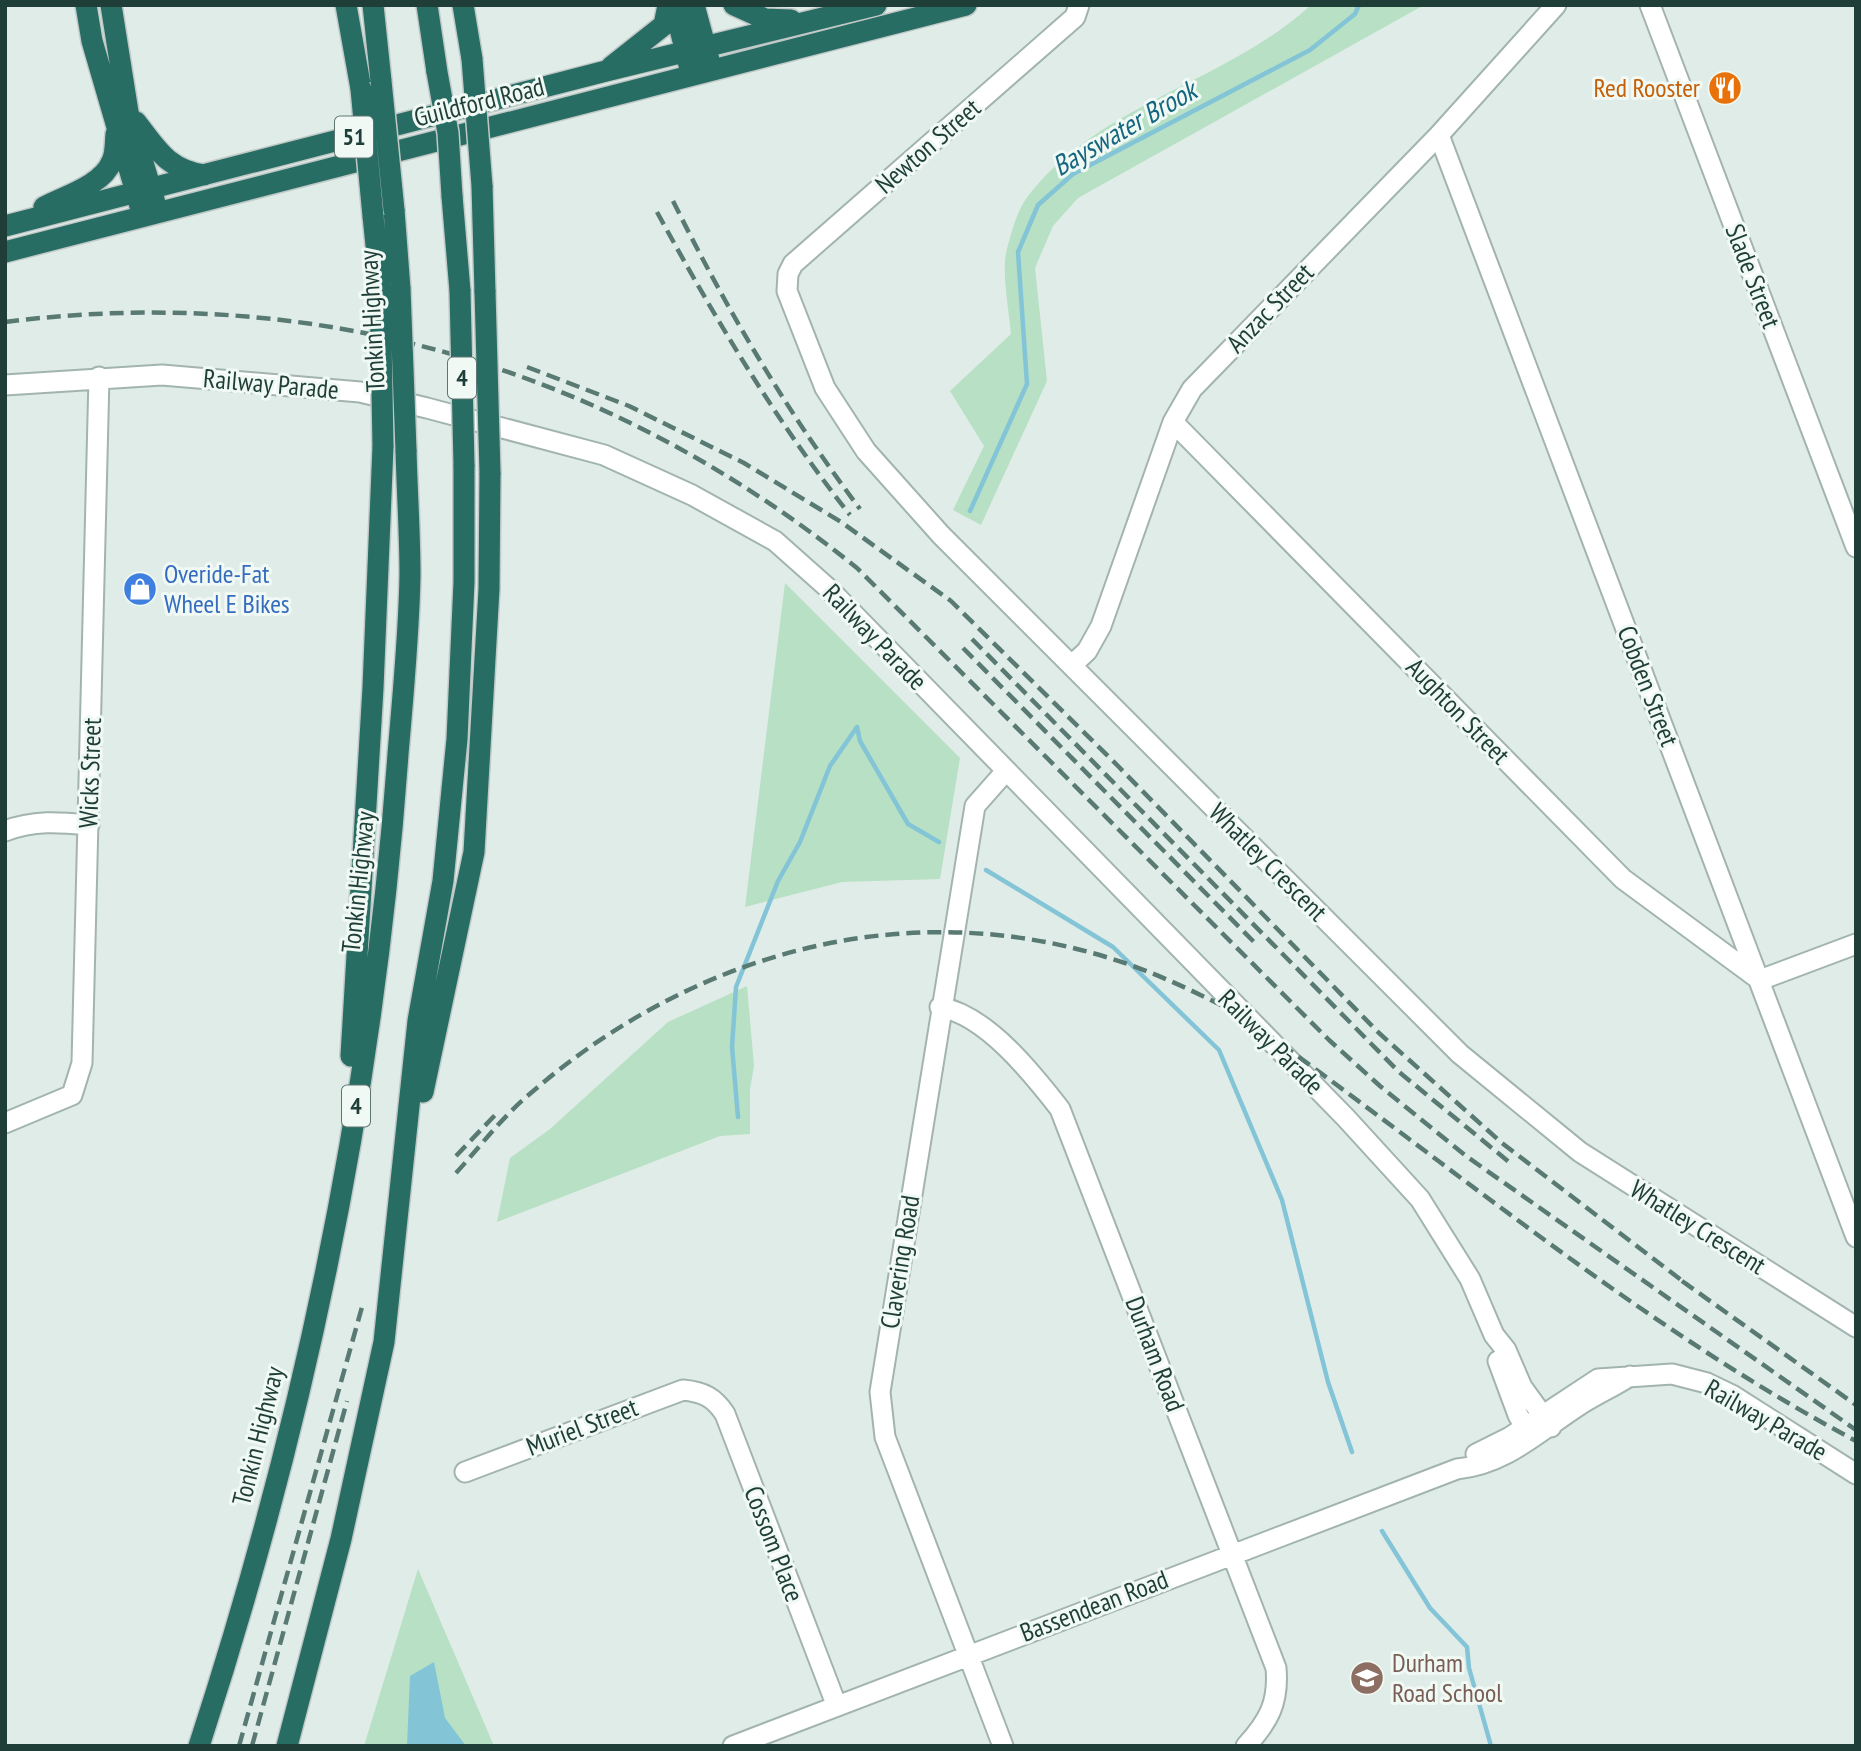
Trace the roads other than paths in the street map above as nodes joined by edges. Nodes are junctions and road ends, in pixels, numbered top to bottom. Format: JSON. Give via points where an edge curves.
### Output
{"nodes":[{"id":1,"x":86,"y":5,"type":"edge"},
{"id":2,"x":111,"y":5,"type":"edge"},
{"id":3,"x":346,"y":5,"type":"edge"},
{"id":4,"x":373,"y":5,"type":"edge"},
{"id":5,"x":427,"y":5,"type":"edge"},
{"id":6,"x":463,"y":5,"type":"edge"},
{"id":7,"x":668,"y":5,"type":"edge"},
{"id":8,"x":674,"y":5,"type":"edge"},
{"id":9,"x":694,"y":5,"type":"edge"},
{"id":10,"x":734,"y":5,"type":"edge"},
{"id":11,"x":876,"y":5,"type":"edge"},
{"id":12,"x":966,"y":5,"type":"edge"},
{"id":13,"x":1079,"y":5,"type":"edge"},
{"id":14,"x":1556,"y":5,"type":"edge"},
{"id":15,"x":1650,"y":5,"type":"edge"},
{"id":16,"x":818,"y":20,"type":"junction"},
{"id":17,"x":696,"y":51,"type":"junction"},
{"id":18,"x":606,"y":71,"type":"junction"},
{"id":19,"x":702,"y":74,"type":"junction"},
{"id":20,"x":371,"y":85,"type":"junction"},
{"id":21,"x":122,"y":118,"type":"junction"},
{"id":22,"x":1439,"y":135,"type":"junction"},
{"id":23,"x":207,"y":175,"type":"junction"},
{"id":24,"x":144,"y":191,"type":"junction"},
{"id":25,"x":149,"y":214,"type":"junction"},
{"id":26,"x":8,"y":225,"type":"edge"},
{"id":27,"x":5,"y":252,"type":"edge"},
{"id":28,"x":390,"y":287,"type":"junction"},
{"id":29,"x":787,"y":291,"type":"joint"},
{"id":30,"x":99,"y":377,"type":"junction"},
{"id":31,"x":5,"y":385,"type":"edge"},
{"id":32,"x":1173,"y":422,"type":"junction"},
{"id":33,"x":1854,"y":536,"type":"edge"},
{"id":34,"x":1072,"y":665,"type":"junction"},
{"id":35,"x":1005,"y":772,"type":"junction"},
{"id":36,"x":89,"y":825,"type":"junction"},
{"id":37,"x":5,"y":831,"type":"edge"},
{"id":38,"x":1856,"y":944,"type":"edge"},
{"id":39,"x":1760,"y":980,"type":"junction"},
{"id":40,"x":940,"y":1007,"type":"junction"},
{"id":41,"x":5,"y":1123,"type":"edge"},
{"id":42,"x":344,"y":1184,"type":"junction"},
{"id":43,"x":403,"y":1184,"type":"junction"},
{"id":44,"x":1856,"y":1237,"type":"edge"},
{"id":45,"x":1856,"y":1327,"type":"edge"},
{"id":46,"x":1494,"y":1335,"type":"junction"},
{"id":47,"x":701,"y":1392,"type":"joint"},
{"id":48,"x":1546,"y":1421,"type":"junction"},
{"id":49,"x":1529,"y":1434,"type":"junction"},
{"id":50,"x":465,"y":1472,"type":"dead end"},
{"id":51,"x":1856,"y":1474,"type":"edge"},
{"id":52,"x":1233,"y":1553,"type":"junction"},
{"id":53,"x":967,"y":1655,"type":"junction"},
{"id":54,"x":836,"y":1704,"type":"junction"},
{"id":55,"x":199,"y":1746,"type":"edge"},
{"id":56,"x":287,"y":1746,"type":"edge"},
{"id":57,"x":733,"y":1746,"type":"edge"},
{"id":58,"x":1003,"y":1746,"type":"edge"},
{"id":59,"x":1247,"y":1746,"type":"edge"}],
"edges":[{"from":1,"to":21,"type":"highway","via":[[92,41]]},
{"from":2,"to":21,"type":"highway"},
{"from":3,"to":20,"type":"highway"},
{"from":4,"to":20,"type":"highway","name":"Tonkin Highway","number":"4"},
{"from":5,"to":43,"type":"highway","number":"4","bridge":true,"via":[[447,133],[460,292],[464,582],[457,738],[443,881],[418,1021]]},
{"from":6,"to":43,"type":"highway","bridge":true,"via":[[482,186],[489,589],[474,852]]},
{"from":7,"to":18,"type":"highway","via":[[664,25]]},
{"from":8,"to":17,"type":"highway"},
{"from":9,"to":17,"type":"highway"},
{"from":10,"to":16,"type":"highway","via":[[765,19]]},
{"from":11,"to":16,"type":"highway","name":"Guildford Road","number":"51"},
{"from":12,"to":19,"type":"highway","name":"Guildford Road","number":"51"},
{"from":13,"to":29,"type":"street","name":"Newton Street","via":[[1075,17],[793,264]]},
{"from":14,"to":22,"type":"street","name":"Anzac Street"},
{"from":15,"to":33,"type":"street","name":"Slade Street"},
{"from":16,"to":17,"type":"highway","name":"Guildford Road","number":"51"},
{"from":17,"to":18,"type":"highway","name":"Guildford Road","number":"51"},
{"from":17,"to":19,"type":"highway"},
{"from":18,"to":23,"type":"highway","name":"Guildford Road","number":"51"},
{"from":19,"to":25,"type":"highway","name":"Guildford Road","number":"51"},
{"from":20,"to":28,"type":"highway","name":"Tonkin Highway","number":"4","bridge":true},
{"from":21,"to":23,"type":"highway","via":[[183,172]]},
{"from":21,"to":24,"type":"highway"},
{"from":21,"to":26,"type":"highway","via":[[108,169]]},
{"from":22,"to":32,"type":"street","name":"Anzac Street","via":[[1192,388]]},
{"from":22,"to":39,"type":"street","name":"Cobden Street"},
{"from":23,"to":24,"type":"highway","name":"Guildford Road","number":"51"},
{"from":24,"to":25,"type":"highway"},
{"from":24,"to":26,"type":"highway","name":"Guildford Road","number":"51"},
{"from":25,"to":27,"type":"highway","name":"Guildford Road","number":"51"},
{"from":28,"to":42,"type":"highway","bridge":true,"via":[[373,688]]},
{"from":28,"to":42,"type":"highway","name":"Tonkin Highway","number":"4","bridge":true,"via":[[406,450],[410,575],[389,891]]},
{"from":29,"to":34,"type":"street","name":"Whatley Crescent","via":[[825,388],[866,451],[941,535]]},
{"from":30,"to":31,"type":"street","name":"Railway Parade"},
{"from":30,"to":35,"type":"street","name":"Railway Parade","via":[[162,375],[360,392],[604,455],[692,495],[775,541],[829,589]]},
{"from":30,"to":36,"type":"street","name":"Wicks Street"},
{"from":32,"to":34,"type":"street","name":"Anzac Street","via":[[1101,626],[1087,651]]},
{"from":32,"to":39,"type":"street","name":"Aughton Street","via":[[1623,880]]},
{"from":34,"to":45,"type":"street","name":"Whatley Crescent","via":[[1460,1054],[1580,1152]]},
{"from":35,"to":40,"type":"street","name":"Clavering Road","via":[[975,806]]},
{"from":35,"to":46,"type":"street","name":"Railway Parade","via":[[1420,1199],[1470,1279]]},
{"from":36,"to":37,"type":"street","via":[[47,821]]},
{"from":36,"to":41,"type":"street","name":"Wicks Street","via":[[78,1083],[72,1095],[59,1103]]},
{"from":38,"to":39,"type":"street"},
{"from":39,"to":44,"type":"street","name":"Cobden Street"},
{"from":40,"to":52,"type":"street","name":"Durham Road","via":[[980,1025],[1035,1076],[1060,1109]]},
{"from":40,"to":53,"type":"street","name":"Clavering Road","via":[[880,1416]]},
{"from":42,"to":55,"type":"highway","name":"Tonkin Highway","number":"4","via":[[323,1289],[240,1620]]},
{"from":43,"to":56,"type":"highway","number":"4","via":[[384,1342],[370,1414],[314,1654]]},
{"from":46,"to":48,"type":"street","name":"Railway Parade"},
{"from":46,"to":49,"type":"street","name":"Railway Parade","via":[[1495,1354]]},
{"from":47,"to":50,"type":"street","name":"Muriel Street","via":[[683,1390]]},
{"from":47,"to":54,"type":"street","name":"Cossom Place","via":[[716,1401],[725,1414]]},
{"from":48,"to":49,"type":"street","name":"Railway Parade"},
{"from":48,"to":51,"type":"street","name":"Railway Parade","via":[[1630,1376],[1672,1374],[1707,1383],[1753,1407]]},
{"from":49,"to":52,"type":"street","name":"Bassendean Road","via":[[1466,1459],[1457,1469]]},
{"from":52,"to":53,"type":"street","name":"Bassendean Road"},
{"from":52,"to":59,"type":"street","name":"Durham Road","via":[[1276,1668],[1278,1694],[1263,1728]]},
{"from":53,"to":54,"type":"street","name":"Bassendean Road"},
{"from":53,"to":58,"type":"street","name":"Clavering Road"},
{"from":54,"to":57,"type":"street","name":"Bassendean Road"}]}
